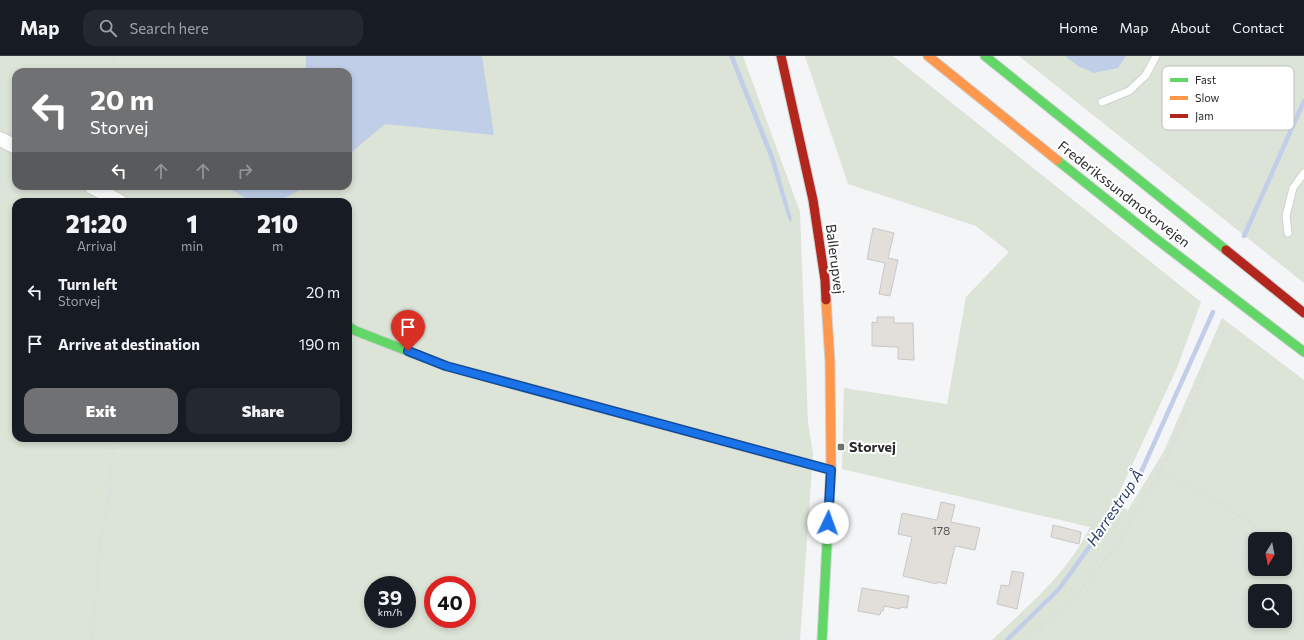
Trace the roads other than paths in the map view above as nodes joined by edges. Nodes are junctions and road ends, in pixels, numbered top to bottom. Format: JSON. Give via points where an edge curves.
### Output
{"nodes":[{"id":1,"x":781,"y":56,"type":"edge"},
{"id":2,"x":928,"y":56,"type":"edge"},
{"id":3,"x":985,"y":56,"type":"edge"},
{"id":4,"x":1156,"y":56,"type":"edge"},
{"id":5,"x":1102,"y":102,"type":"dead end"},
{"id":6,"x":0,"y":139,"type":"edge"},
{"id":7,"x":12,"y":145,"type":"edge"},
{"id":8,"x":1304,"y":173,"type":"edge"},
{"id":9,"x":98,"y":190,"type":"edge"},
{"id":10,"x":113,"y":198,"type":"edge"},
{"id":11,"x":1288,"y":233,"type":"dead end"},
{"id":12,"x":1304,"y":313,"type":"edge"},
{"id":13,"x":352,"y":328,"type":"edge"},
{"id":14,"x":1304,"y":352,"type":"edge"},
{"id":15,"x":831,"y":470,"type":"junction"},
{"id":16,"x":822,"y":640,"type":"edge"}],
"edges":[{"from":1,"to":15,"type":"main road","name":"Ballerupvej","via":[[813,200],[825,280],[830,362]]},
{"from":2,"to":14,"type":"main road","name":"Frederikssundmotorvejen","via":[[1155,238]]},
{"from":3,"to":12,"type":"main road","name":"Frederikssundmotorvejen"},
{"from":4,"to":5,"type":"lane","via":[[1146,75],[1129,91]]},
{"from":6,"to":7,"type":"street"},
{"from":8,"to":11,"type":"lane","via":[[1293,188],[1286,216]]},
{"from":9,"to":10,"type":"street"},
{"from":13,"to":15,"type":"main road","via":[[446,366]]},
{"from":15,"to":16,"type":"main road","name":"Ballerupvej"}]}
